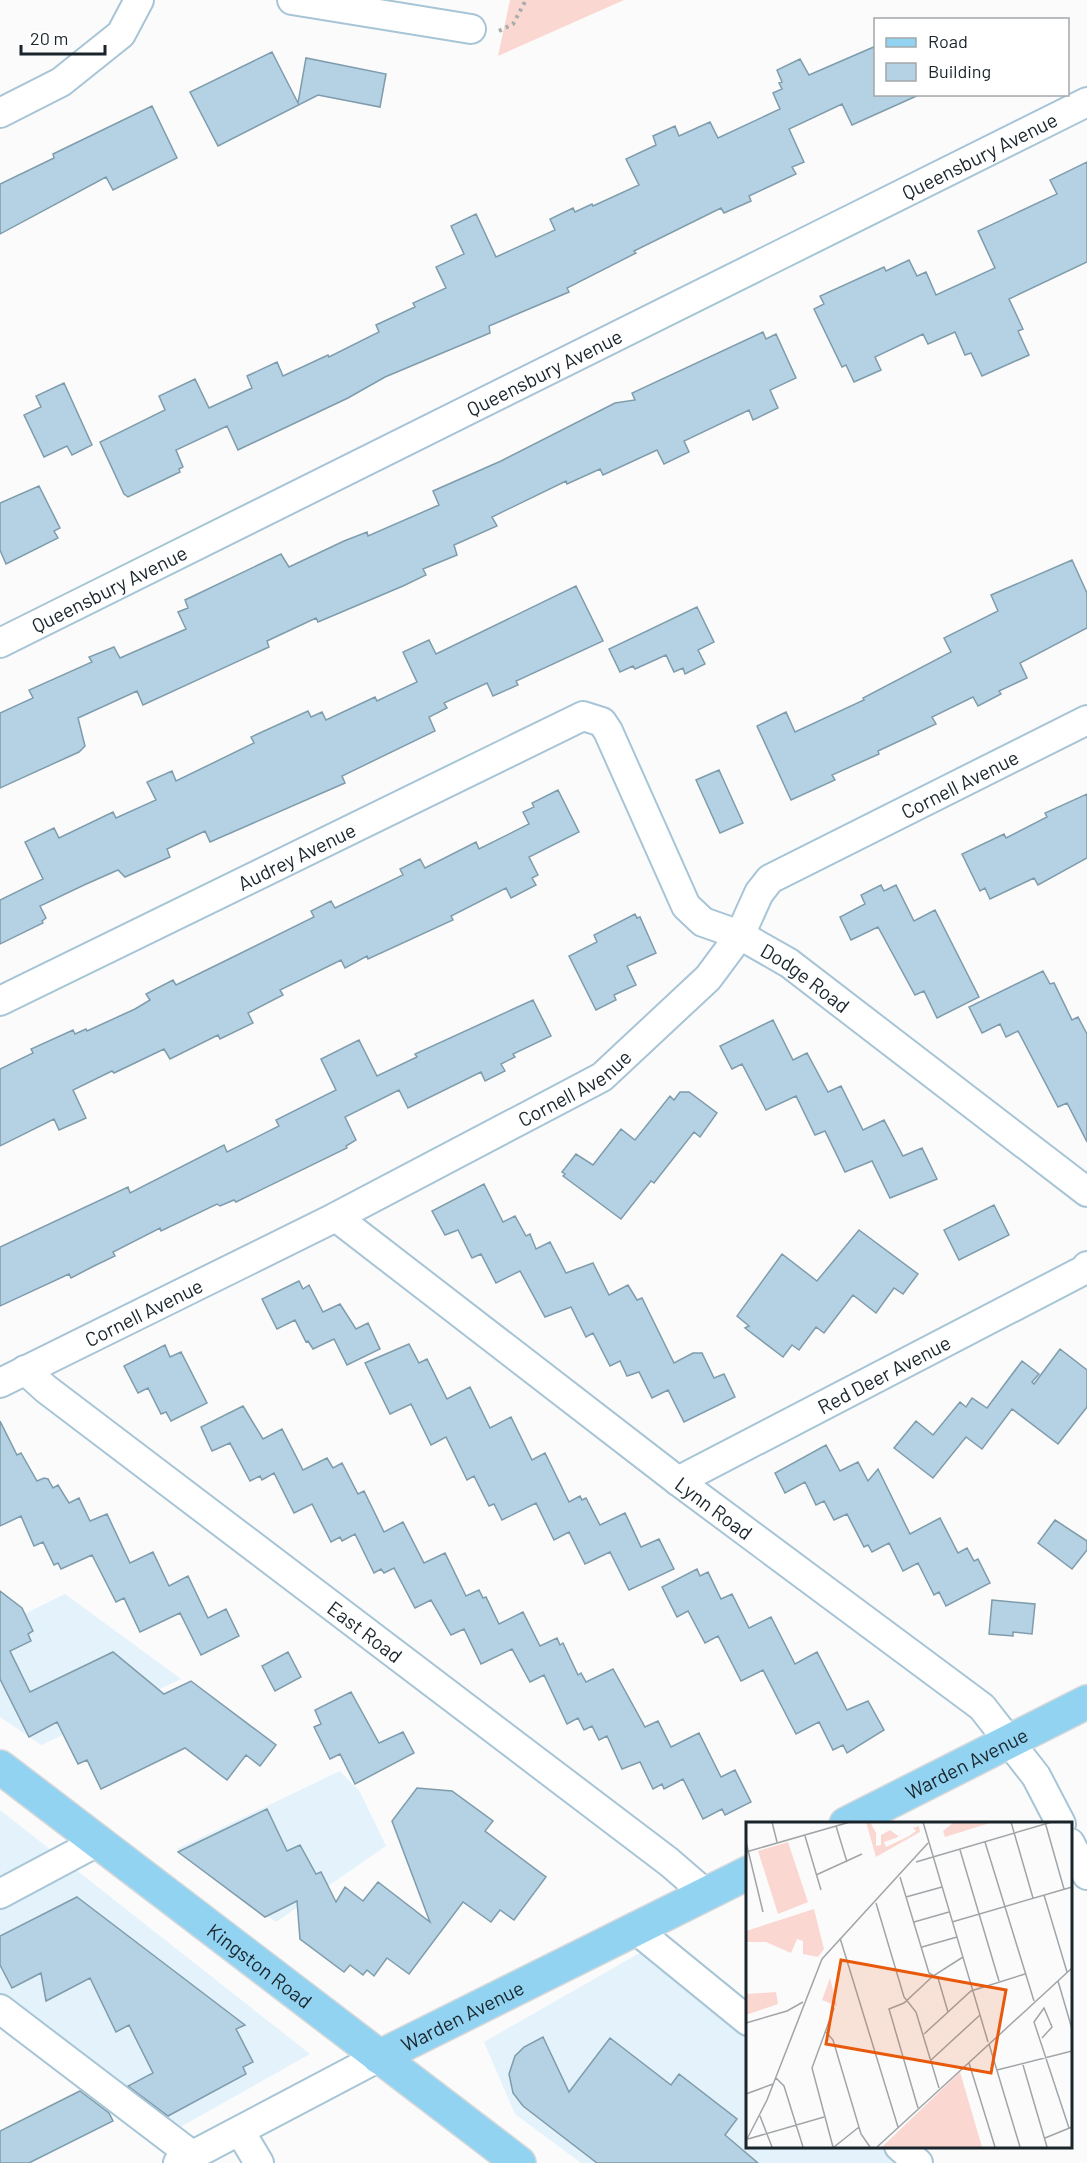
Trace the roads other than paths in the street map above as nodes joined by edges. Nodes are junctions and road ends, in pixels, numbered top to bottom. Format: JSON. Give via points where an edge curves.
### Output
{"nodes":[{"id":1,"x":139,"y":0,"type":"edge"},
{"id":2,"x":292,"y":0,"type":"edge"},
{"id":3,"x":471,"y":28,"type":"road end"},
{"id":4,"x":1087,"y":102,"type":"edge"},
{"id":5,"x":0,"y":113,"type":"edge"},
{"id":6,"x":0,"y":643,"type":"edge"},
{"id":7,"x":593,"y":718,"type":"joint"},
{"id":8,"x":1087,"y":720,"type":"edge"},
{"id":9,"x":741,"y":935,"type":"junction"},
{"id":10,"x":0,"y":1002,"type":"edge"},
{"id":11,"x":1087,"y":1192,"type":"edge"},
{"id":12,"x":336,"y":1217,"type":"junction"},
{"id":13,"x":1087,"y":1266,"type":"edge"},
{"id":14,"x":25,"y":1370,"type":"junction"},
{"id":15,"x":0,"y":1383,"type":"edge"},
{"id":16,"x":678,"y":1481,"type":"junction"},
{"id":17,"x":1087,"y":1702,"type":"edge"},
{"id":18,"x":1011,"y":1741,"type":"junction"},
{"id":19,"x":0,"y":1767,"type":"edge"},
{"id":20,"x":850,"y":1822,"type":"edge"},
{"id":21,"x":1060,"y":1822,"type":"edge"},
{"id":22,"x":99,"y":1841,"type":"junction"},
{"id":23,"x":1072,"y":1845,"type":"edge"},
{"id":24,"x":746,"y":1874,"type":"edge"},
{"id":25,"x":1087,"y":1875,"type":"edge"},
{"id":26,"x":0,"y":1894,"type":"edge"},
{"id":27,"x":705,"y":1894,"type":"junction"},
{"id":28,"x":633,"y":1928,"type":"junction"},
{"id":29,"x":0,"y":2009,"type":"edge"},
{"id":30,"x":746,"y":2019,"type":"edge"},
{"id":31,"x":379,"y":2057,"type":"junction"},
{"id":32,"x":240,"y":2131,"type":"junction"},
{"id":33,"x":900,"y":2148,"type":"edge"},
{"id":34,"x":185,"y":2159,"type":"edge"},
{"id":35,"x":259,"y":2163,"type":"edge"},
{"id":36,"x":519,"y":2163,"type":"edge"},
{"id":37,"x":918,"y":2163,"type":"edge"}],
"edges":[{"from":1,"to":5,"type":"street","via":[[121,34],[61,82]]},
{"from":2,"to":3,"type":"street"},
{"from":4,"to":6,"type":"street","name":"Queensbury Avenue"},
{"from":7,"to":9,"type":"street","name":"Dodge Road","via":[[608,731],[686,906],[703,922]]},
{"from":7,"to":10,"type":"street","name":"Audrey Avenue","via":[[572,719]]},
{"from":8,"to":9,"type":"street","name":"Cornell Avenue","via":[[770,879],[759,893]]},
{"from":9,"to":11,"type":"street","name":"Dodge Road","via":[[789,963]]},
{"from":9,"to":12,"type":"street","name":"Cornell Avenue","via":[[708,978],[602,1077]]},
{"from":12,"to":14,"type":"street","name":"Cornell Avenue"},
{"from":12,"to":16,"type":"street","name":"Lynn Road"},
{"from":13,"to":16,"type":"street","name":"Red Deer Avenue"},
{"from":14,"to":15,"type":"street","name":"Cornell Avenue"},
{"from":14,"to":27,"type":"street","name":"East Road","via":[[669,1862]]},
{"from":16,"to":18,"type":"street","name":"Lynn Road","via":[[982,1707]]},
{"from":17,"to":18,"type":"main road","name":"Warden Avenue"},
{"from":18,"to":20,"type":"main road","name":"Warden Avenue"},
{"from":18,"to":21,"type":"street","name":"Lynn Road","via":[[1036,1776]]},
{"from":19,"to":22,"type":"main road","name":"Kingston Road"},
{"from":22,"to":26,"type":"street"},
{"from":22,"to":31,"type":"main road","name":"Kingston Road"},
{"from":23,"to":25,"type":"street"},
{"from":24,"to":27,"type":"main road","name":"Warden Avenue"},
{"from":27,"to":28,"type":"main road","name":"Warden Avenue"},
{"from":28,"to":30,"type":"street"},
{"from":28,"to":31,"type":"main road","name":"Warden Avenue"},
{"from":29,"to":34,"type":"street"},
{"from":31,"to":32,"type":"street","name":"Warden Avenue"},
{"from":31,"to":36,"type":"main road","name":"Kingston Road"},
{"from":32,"to":34,"type":"street","name":"Warden Avenue"},
{"from":32,"to":35,"type":"street"},
{"from":33,"to":37,"type":"street"}]}
